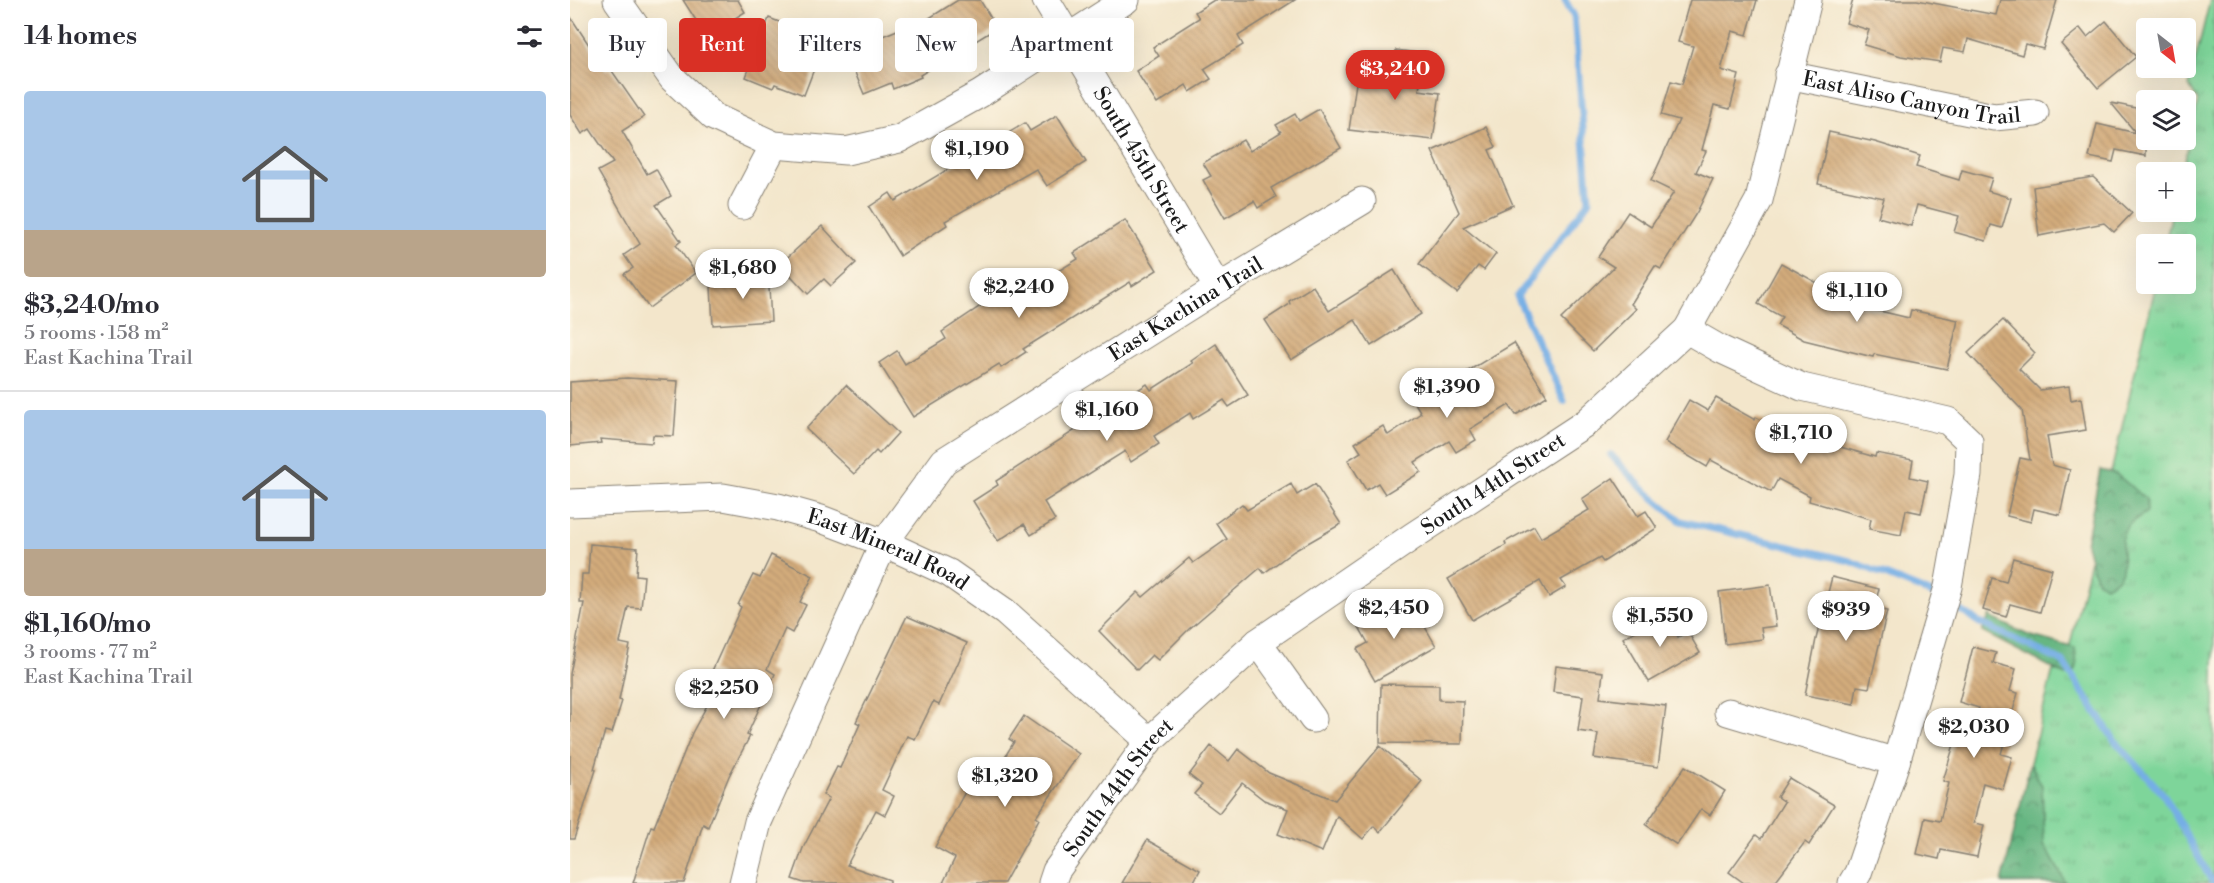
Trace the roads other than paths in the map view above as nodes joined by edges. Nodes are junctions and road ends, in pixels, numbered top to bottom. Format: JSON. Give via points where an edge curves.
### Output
{"nodes":[{"id":1,"x":617,"y":0,"type":"edge"},
{"id":2,"x":1046,"y":0,"type":"edge"},
{"id":3,"x":1126,"y":0,"type":"edge"},
{"id":4,"x":1808,"y":0,"type":"edge"},
{"id":5,"x":1056,"y":18,"type":"edge"},
{"id":6,"x":1098,"y":18,"type":"edge"},
{"id":7,"x":1014,"y":72,"type":"edge"},
{"id":8,"x":1088,"y":72,"type":"edge"},
{"id":9,"x":1788,"y":75,"type":"junction"},
{"id":10,"x":2035,"y":113,"type":"dead end"},
{"id":11,"x":774,"y":145,"type":"junction"},
{"id":12,"x":1362,"y":201,"type":"dead end"},
{"id":13,"x":742,"y":206,"type":"dead end"},
{"id":14,"x":1218,"y":288,"type":"junction"},
{"id":15,"x":1687,"y":330,"type":"junction"},
{"id":16,"x":570,"y":502,"type":"edge"},
{"id":17,"x":884,"y":543,"type":"junction"},
{"id":18,"x":1258,"y":642,"type":"junction"},
{"id":19,"x":1728,"y":712,"type":"dead end"},
{"id":20,"x":1313,"y":719,"type":"dead end"},
{"id":21,"x":1149,"y":741,"type":"junction"},
{"id":22,"x":1896,"y":762,"type":"junction"},
{"id":23,"x":743,"y":883,"type":"edge"},
{"id":24,"x":1052,"y":883,"type":"edge"},
{"id":25,"x":1852,"y":883,"type":"edge"}],
"edges":[{"from":1,"to":11,"type":"street","via":[[672,78],[714,117]]},
{"from":2,"to":5,"type":"street","name":"South 45th Street"},
{"from":3,"to":6,"type":"street"},
{"from":4,"to":9,"type":"street","name":"South 44th Street"},
{"from":7,"to":11,"type":"street","via":[[899,139],[846,151]]},
{"from":8,"to":14,"type":"street","name":"South 45th Street"},
{"from":9,"to":10,"type":"street","name":"East Aliso Canyon Trail","via":[[1994,117]]},
{"from":9,"to":15,"type":"street","name":"South 44th Street","via":[[1759,201]]},
{"from":11,"to":13,"type":"street"},
{"from":12,"to":14,"type":"street","name":"East Kachina Trail"},
{"from":14,"to":17,"type":"street","name":"East Kachina Trail","via":[[945,461]]},
{"from":15,"to":18,"type":"street","name":"South 44th Street","via":[[1587,422]]},
{"from":15,"to":22,"type":"street","via":[[1802,387],[1948,421],[1969,441],[1968,475],[1948,587]]},
{"from":16,"to":17,"type":"street","name":"East Mineral Road","via":[[723,496],[821,519]]},
{"from":17,"to":21,"type":"street","name":"East Mineral Road","via":[[949,573],[1005,612]]},
{"from":17,"to":23,"type":"street","name":"East Kachina Trail","via":[[758,822]]},
{"from":18,"to":20,"type":"street"},
{"from":18,"to":21,"type":"street","name":"South 44th Street"},
{"from":19,"to":22,"type":"street"},
{"from":21,"to":24,"type":"street","name":"South 44th Street","via":[[1056,871]]},
{"from":22,"to":25,"type":"street"}]}
